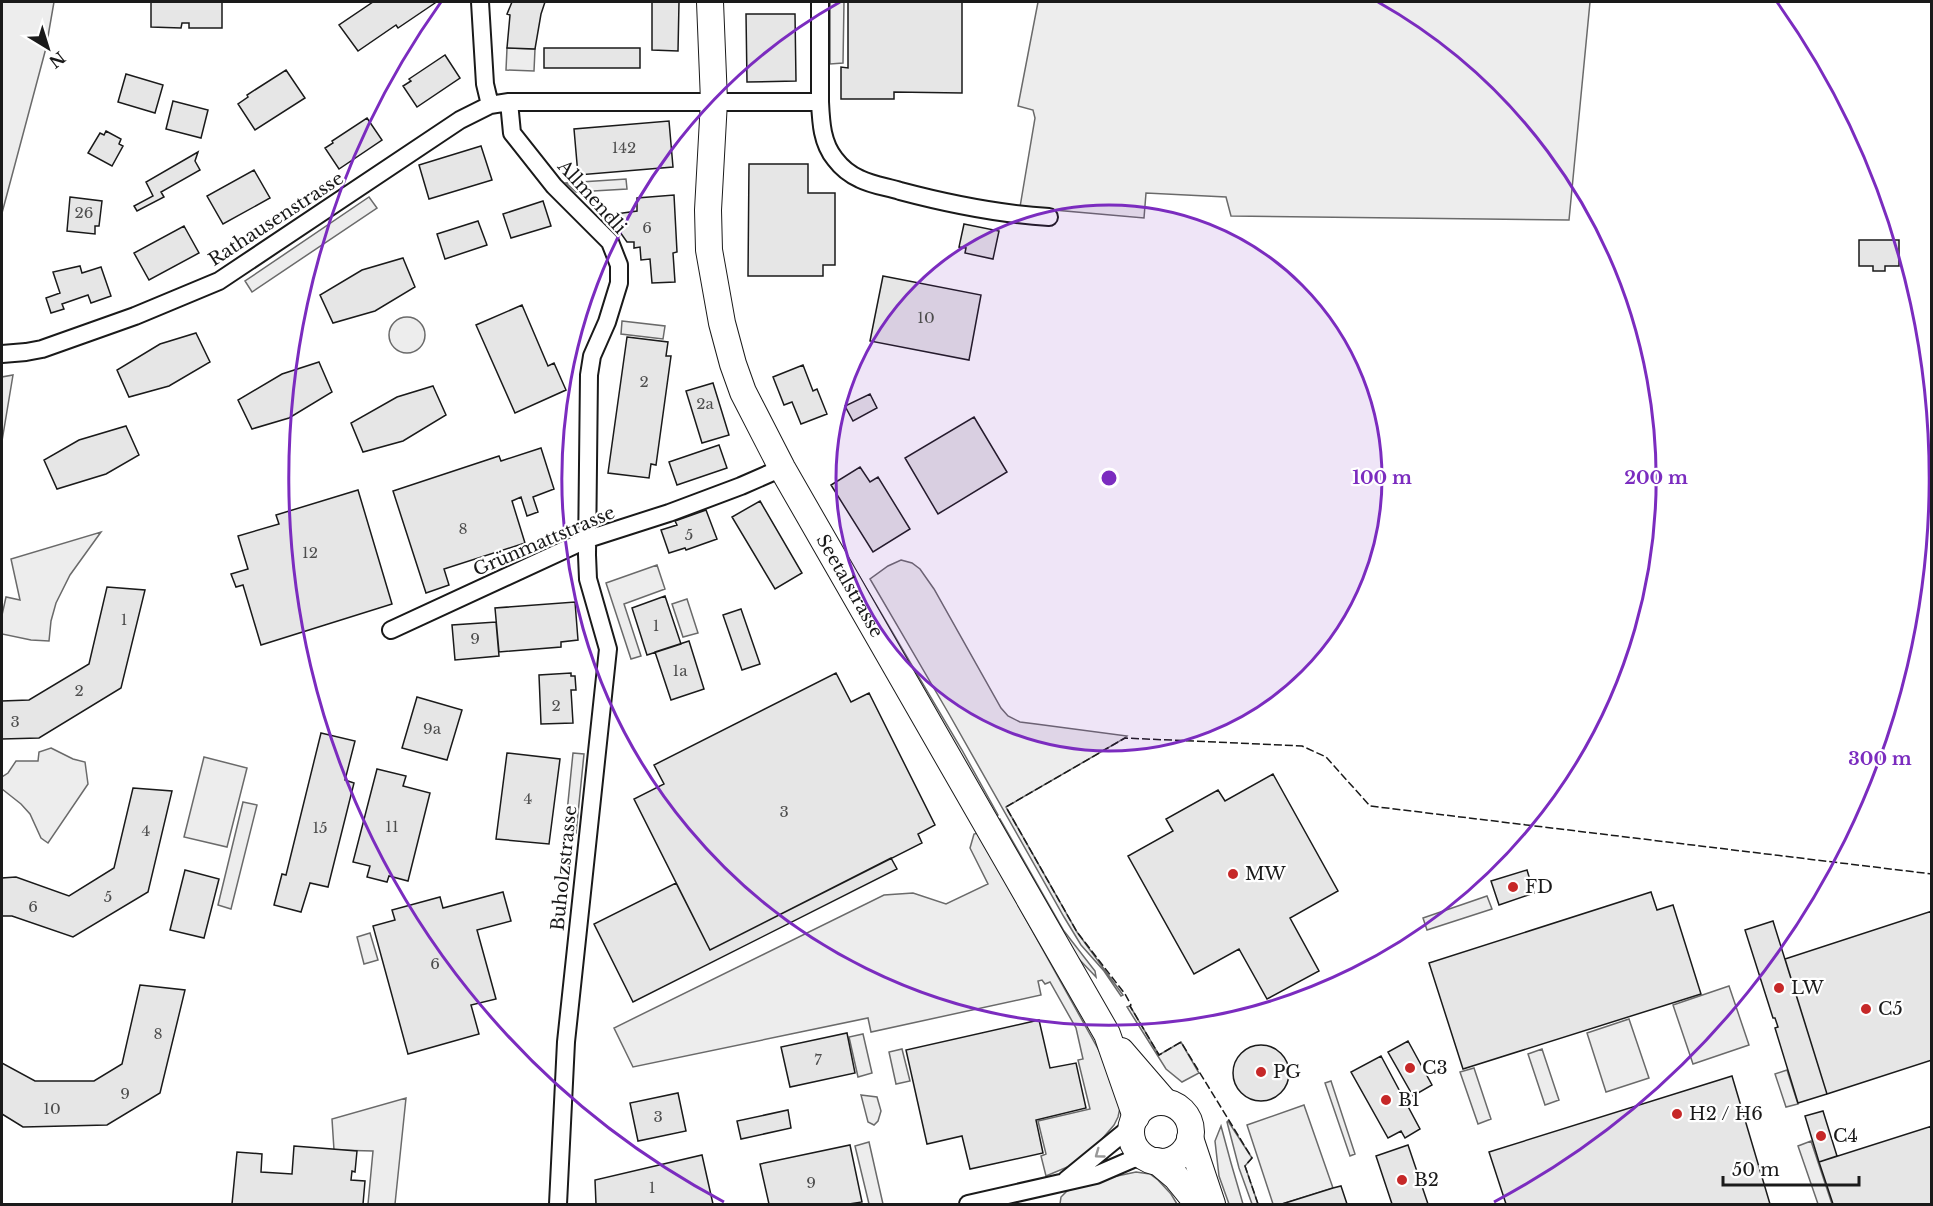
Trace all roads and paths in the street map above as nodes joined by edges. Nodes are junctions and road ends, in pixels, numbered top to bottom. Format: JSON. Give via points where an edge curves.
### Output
{"nodes":[{"id":1,"x":480,"y":2,"type":"edge"},
{"id":2,"x":710,"y":2,"type":"edge"},
{"id":3,"x":820,"y":2,"type":"edge"},
{"id":4,"x":714,"y":101,"type":"junction"},
{"id":5,"x":509,"y":102,"type":"junction"},
{"id":6,"x":820,"y":102,"type":"junction"},
{"id":7,"x":490,"y":105,"type":"junction"},
{"id":8,"x":1049,"y":217,"type":"dead end"},
{"id":9,"x":2,"y":354,"type":"edge"},
{"id":10,"x":782,"y":468,"type":"junction"},
{"id":11,"x":588,"y":539,"type":"junction"},
{"id":12,"x":391,"y":630,"type":"dead end"},
{"id":13,"x":1107,"y":1034,"type":"junction"},
{"id":14,"x":1165,"y":1102,"type":"junction"},
{"id":15,"x":1134,"y":1121,"type":"junction"},
{"id":16,"x":1190,"y":1138,"type":"junction"},
{"id":17,"x":1151,"y":1159,"type":"junction"},
{"id":18,"x":1066,"y":1181,"type":"junction"},
{"id":19,"x":558,"y":1204,"type":"edge"},
{"id":20,"x":968,"y":1204,"type":"edge"},
{"id":21,"x":1197,"y":1204,"type":"edge"},
{"id":22,"x":1212,"y":1204,"type":"edge"}],
"edges":[{"from":1,"to":7,"type":"street"},
{"from":2,"to":4,"type":"main road","name":"Seetalstrasse"},
{"from":3,"to":6,"type":"street"},
{"from":4,"to":5,"type":"street","name":"Rathausenstrasse"},
{"from":4,"to":6,"type":"street"},
{"from":4,"to":10,"type":"main road","name":"Seetalstrasse","via":[[708,231],[722,323],[743,390]]},
{"from":5,"to":7,"type":"street","name":"Rathausenstrasse"},
{"from":5,"to":11,"type":"street","name":"Allmendli","via":[[512,133],[554,186],[610,242],[619,265],[619,283],[608,322],[592,356],[589,375]]},
{"from":6,"to":8,"type":"street","via":[[825,142],[834,158],[860,179],[932,200],[1005,214]]},
{"from":7,"to":9,"type":"street","name":"Rathausenstrasse","via":[[460,120],[219,281],[51,345]]},
{"from":10,"to":11,"type":"street","name":"Grünmattstrasse","via":[[669,513]]},
{"from":10,"to":13,"type":"main road","name":"Seetalstrasse"},
{"from":11,"to":12,"type":"street","name":"Grünmattstrasse"},
{"from":11,"to":19,"type":"street","name":"Buholzstrasse","via":[[588,579],[608,649],[566,1042]]},
{"from":13,"to":14,"type":"main road","name":"Seetalstrasse"},
{"from":13,"to":15,"type":"main road","name":"Seetalstrasse","via":[[1126,1084]]},
{"from":14,"to":15,"type":"main road","via":[[1145,1107]]},
{"from":14,"to":16,"type":"main road","via":[[1186,1115]]},
{"from":15,"to":17,"type":"main road","via":[[1134,1143]]},
{"from":15,"to":18,"type":"street","one_way":true},
{"from":16,"to":17,"type":"main road","via":[[1178,1156],[1165,1161]]},
{"from":16,"to":22,"type":"main road"},
{"from":17,"to":18,"type":"street","via":[[1133,1159],[1096,1175]]},
{"from":17,"to":21,"type":"main road","via":[[1176,1177]]},
{"from":18,"to":20,"type":"street"}]}
